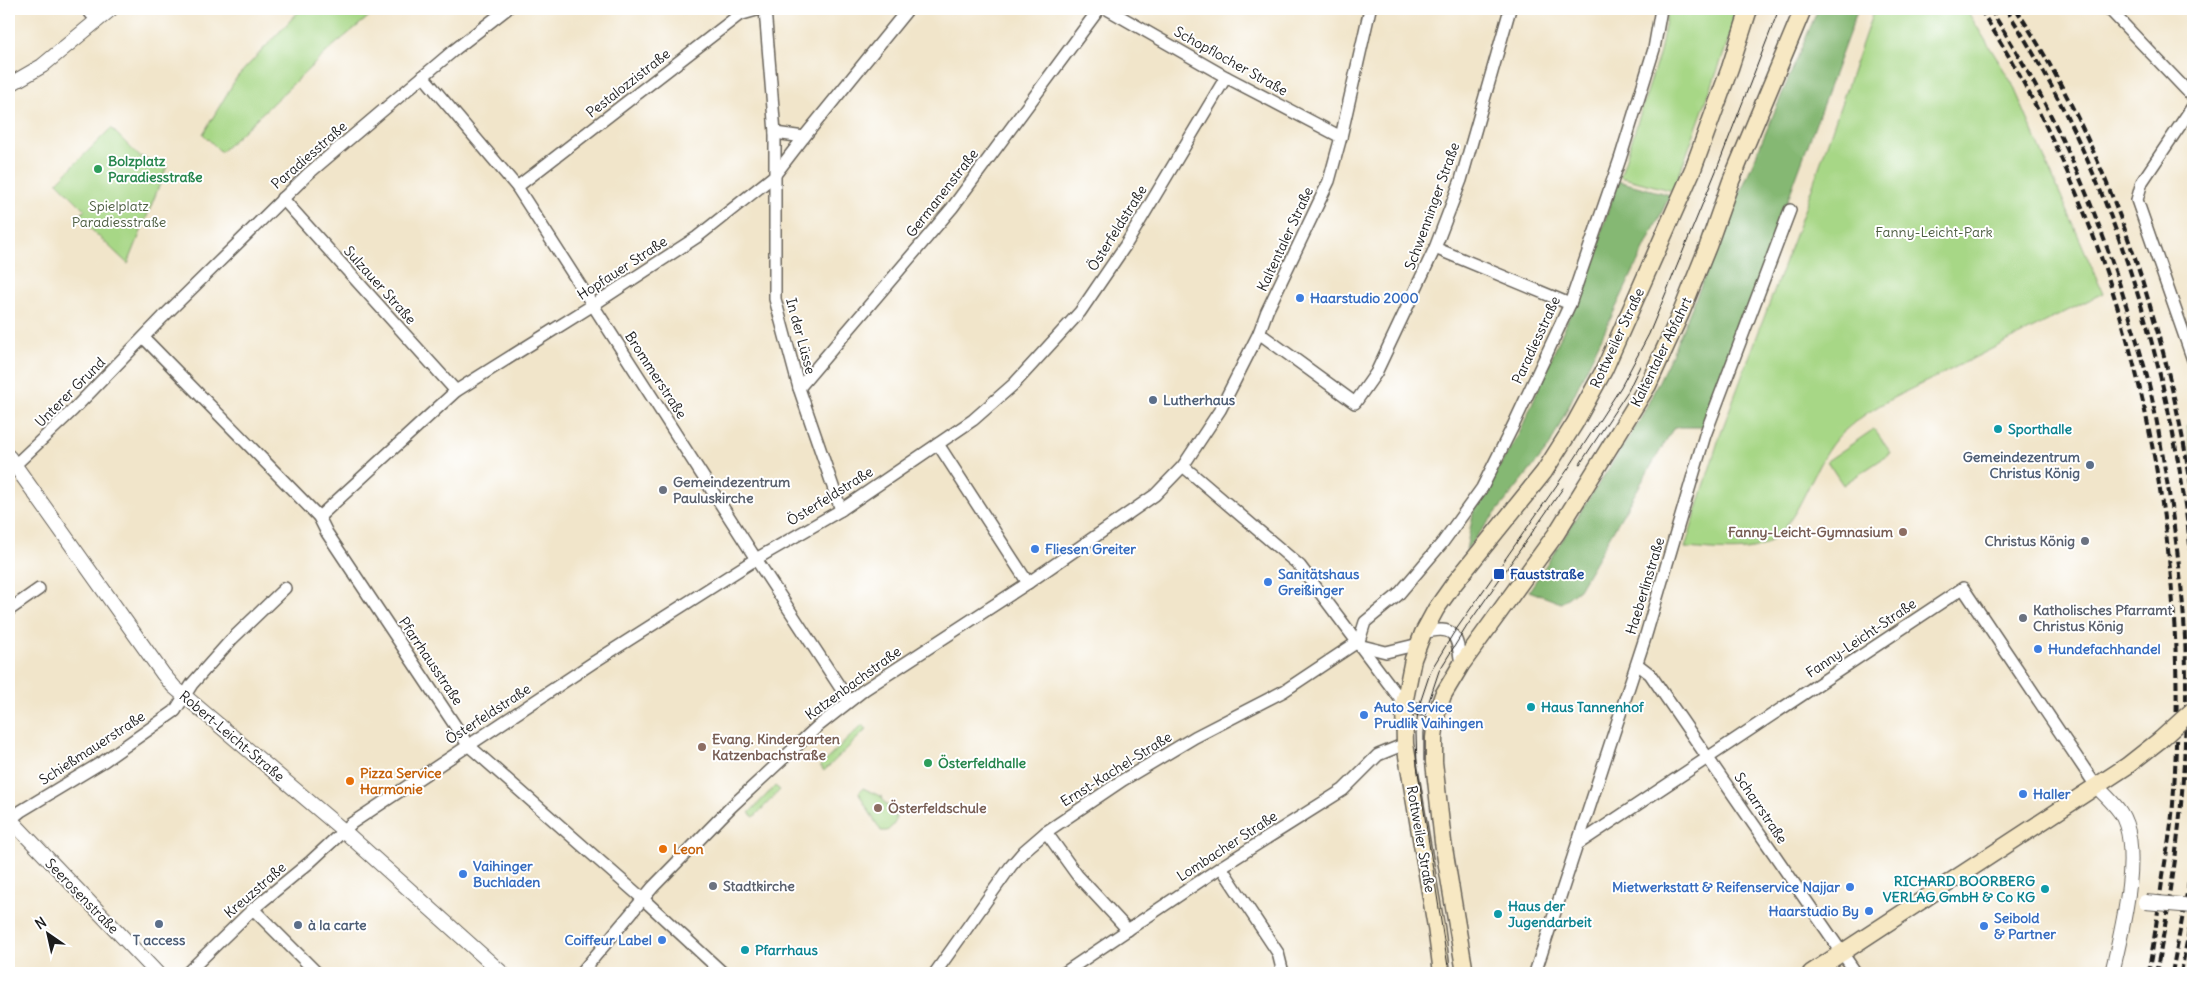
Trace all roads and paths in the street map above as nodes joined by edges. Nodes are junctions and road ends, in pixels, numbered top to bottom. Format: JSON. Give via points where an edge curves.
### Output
{"nodes":[{"id":1,"x":87,"y":9,"type":"edge"},
{"id":2,"x":111,"y":9,"type":"edge"},
{"id":3,"x":507,"y":9,"type":"edge"},
{"id":4,"x":760,"y":9,"type":"edge"},
{"id":5,"x":764,"y":9,"type":"edge"},
{"id":6,"x":908,"y":9,"type":"edge"},
{"id":7,"x":1099,"y":9,"type":"edge"},
{"id":8,"x":1107,"y":9,"type":"edge"},
{"id":9,"x":1370,"y":9,"type":"edge"},
{"id":10,"x":1510,"y":9,"type":"edge"},
{"id":11,"x":1661,"y":9,"type":"edge"},
{"id":12,"x":1749,"y":9,"type":"edge"},
{"id":13,"x":1802,"y":9,"type":"edge"},
{"id":14,"x":2109,"y":9,"type":"edge"},
{"id":15,"x":97,"y":21,"type":"junction"},
{"id":16,"x":423,"y":76,"type":"junction"},
{"id":17,"x":1226,"y":77,"type":"junction"},
{"id":18,"x":9,"y":85,"type":"edge"},
{"id":19,"x":2193,"y":97,"type":"edge"},
{"id":20,"x":2193,"y":106,"type":"edge"},
{"id":21,"x":775,"y":133,"type":"junction"},
{"id":22,"x":804,"y":137,"type":"junction"},
{"id":23,"x":1341,"y":137,"type":"junction"},
{"id":24,"x":774,"y":176,"type":"junction"},
{"id":25,"x":517,"y":187,"type":"junction"},
{"id":26,"x":282,"y":198,"type":"junction"},
{"id":27,"x":1790,"y":210,"type":"dead end"},
{"id":28,"x":1435,"y":248,"type":"junction"},
{"id":29,"x":1570,"y":304,"type":"junction"},
{"id":30,"x":594,"y":305,"type":"junction"},
{"id":31,"x":1259,"y":333,"type":"junction"},
{"id":32,"x":144,"y":338,"type":"junction"},
{"id":33,"x":2193,"y":360,"type":"edge"},
{"id":34,"x":799,"y":388,"type":"junction"},
{"id":35,"x":456,"y":392,"type":"junction"},
{"id":36,"x":938,"y":444,"type":"junction"},
{"id":37,"x":11,"y":465,"type":"edge"},
{"id":38,"x":1183,"y":466,"type":"junction"},
{"id":39,"x":841,"y":510,"type":"junction"},
{"id":40,"x":319,"y":517,"type":"junction"},
{"id":41,"x":756,"y":559,"type":"junction"},
{"id":42,"x":1028,"y":583,"type":"junction"},
{"id":43,"x":286,"y":588,"type":"dead end"},
{"id":44,"x":39,"y":589,"type":"dead end"},
{"id":45,"x":9,"y":610,"type":"edge"},
{"id":46,"x":1421,"y":639,"type":"junction"},
{"id":47,"x":1360,"y":644,"type":"junction"},
{"id":48,"x":1636,"y":664,"type":"junction"},
{"id":49,"x":1461,"y":665,"type":"junction"},
{"id":50,"x":186,"y":696,"type":"junction"},
{"id":51,"x":849,"y":701,"type":"junction"},
{"id":52,"x":1404,"y":704,"type":"junction"},
{"id":53,"x":2193,"y":710,"type":"edge"},
{"id":54,"x":1437,"y":712,"type":"junction"},
{"id":55,"x":1405,"y":744,"type":"junction"},
{"id":56,"x":468,"y":745,"type":"junction"},
{"id":57,"x":1709,"y":758,"type":"junction"},
{"id":58,"x":2096,"y":786,"type":"junction"},
{"id":59,"x":10,"y":819,"type":"edge"},
{"id":60,"x":344,"y":832,"type":"junction"},
{"id":61,"x":1046,"y":832,"type":"junction"},
{"id":62,"x":1578,"y":844,"type":"junction"},
{"id":63,"x":1221,"y":867,"type":"junction"},
{"id":64,"x":643,"y":899,"type":"junction"},
{"id":65,"x":2129,"y":900,"type":"junction"},
{"id":66,"x":2193,"y":906,"type":"edge"},
{"id":67,"x":253,"y":909,"type":"junction"},
{"id":68,"x":1128,"y":930,"type":"junction"},
{"id":69,"x":1842,"y":953,"type":"junction"},
{"id":70,"x":1280,"y":972,"type":"edge"},
{"id":71,"x":157,"y":973,"type":"edge"},
{"id":72,"x":187,"y":973,"type":"edge"},
{"id":73,"x":317,"y":973,"type":"edge"},
{"id":74,"x":502,"y":973,"type":"edge"},
{"id":75,"x":581,"y":973,"type":"edge"},
{"id":76,"x":722,"y":973,"type":"edge"},
{"id":77,"x":935,"y":973,"type":"edge"},
{"id":78,"x":1064,"y":973,"type":"edge"},
{"id":79,"x":1442,"y":973,"type":"edge"},
{"id":80,"x":1465,"y":973,"type":"edge"},
{"id":81,"x":1535,"y":973,"type":"edge"},
{"id":82,"x":1811,"y":973,"type":"edge"},
{"id":83,"x":1856,"y":973,"type":"edge"},
{"id":84,"x":2112,"y":973,"type":"edge"}],
"edges":[{"from":1,"to":15,"type":"street"},
{"from":2,"to":15,"type":"street"},
{"from":3,"to":16,"type":"street","name":"Paradiesstraße"},
{"from":4,"to":25,"type":"street","name":"Pestalozzistraße","via":[[739,15]]},
{"from":5,"to":21,"type":"street","name":"In der Lüsse"},
{"from":6,"to":22,"type":"street","name":"Hopfauer Straße"},
{"from":7,"to":34,"type":"street","name":"Germanenstraße","via":[[952,208]]},
{"from":8,"to":17,"type":"street","name":"Schopflocher Straße"},
{"from":9,"to":23,"type":"street","name":"Kaltentaler Straße"},
{"from":10,"to":28,"type":"street","name":"Schwenninger Straße","via":[[1460,180]]},
{"from":11,"to":29,"type":"street","name":"Paradiesstraße","via":[[1654,49]]},
{"from":12,"to":46,"type":"main road","name":"Rottweiler Straße","via":[[1693,169],[1604,370],[1544,472],[1453,585]]},
{"from":13,"to":49,"type":"main road","name":"Kaltentaler Abfahrt","via":[[1731,181],[1685,305],[1648,385],[1556,534]]},
{"from":14,"to":19,"type":"street"},
{"from":15,"to":18,"type":"street","via":[[42,66]]},
{"from":16,"to":25,"type":"street","name":"Brommerstraße"},
{"from":16,"to":26,"type":"street","name":"Paradiesstraße"},
{"from":17,"to":23,"type":"street","name":"Schopflocher Straße"},
{"from":17,"to":36,"type":"street","name":"Österfeldstraße","via":[[1125,246],[1080,312],[1014,384],[973,420]]},
{"from":20,"to":33,"type":"street","via":[[2142,182],[2137,200]]},
{"from":21,"to":22,"type":"street"},
{"from":21,"to":24,"type":"street","name":"In der Lüsse"},
{"from":22,"to":24,"type":"street","name":"Hopfauer Straße"},
{"from":23,"to":31,"type":"street","name":"Kaltentaler Straße","via":[[1329,181]]},
{"from":24,"to":30,"type":"street","name":"Hopfauer Straße","via":[[697,237]]},
{"from":24,"to":34,"type":"street","name":"In der Lüsse","via":[[775,299]]},
{"from":25,"to":30,"type":"street","name":"Brommerstraße"},
{"from":26,"to":32,"type":"street","name":"Paradiesstraße"},
{"from":26,"to":35,"type":"street","name":"Sulzauer Straße"},
{"from":27,"to":48,"type":"street","name":"Haeberlinstraße","via":[[1705,435]]},
{"from":28,"to":29,"type":"street"},
{"from":28,"to":31,"type":"street","name":"Schwenninger Straße","via":[[1376,373],[1355,403]]},
{"from":29,"to":47,"type":"street","name":"Paradiesstraße","via":[[1482,488],[1420,572],[1365,622]]},
{"from":30,"to":35,"type":"street","name":"Hopfauer Straße"},
{"from":30,"to":41,"type":"street","name":"Brommerstraße"},
{"from":31,"to":38,"type":"street","name":"Kaltentaler Straße","via":[[1220,410]]},
{"from":32,"to":37,"type":"street","name":"Unterer Grund"},
{"from":32,"to":40,"type":"street","name":"Pfarrhausstraße"},
{"from":34,"to":39,"type":"street","name":"In der Lüsse"},
{"from":35,"to":40,"type":"street","name":"Hopfauer Straße"},
{"from":36,"to":39,"type":"street","name":"Österfeldstraße"},
{"from":36,"to":42,"type":"street"},
{"from":37,"to":50,"type":"street","name":"Robert-Leicht-Straße","via":[[163,674]]},
{"from":38,"to":42,"type":"street","name":"Katzenbachstraße","via":[[1155,495]]},
{"from":38,"to":47,"type":"street","via":[[1300,566]]},
{"from":39,"to":41,"type":"street","name":"Österfeldstraße"},
{"from":40,"to":56,"type":"street","name":"Pfarrhausstraße"},
{"from":41,"to":51,"type":"street","name":"Brommerstraße"},
{"from":41,"to":56,"type":"street","name":"Österfeldstraße"},
{"from":42,"to":51,"type":"street","name":"Katzenbachstraße"},
{"from":43,"to":50,"type":"street","via":[[231,640],[192,684]]},
{"from":44,"to":45,"type":"street"},
{"from":46,"to":47,"type":"street","via":[[1386,652]]},
{"from":46,"to":49,"type":"street","via":[[1442,630],[1453,634],[1458,641]]},
{"from":46,"to":52,"type":"main road","name":"Rottweiler Straße","via":[[1409,672]]},
{"from":47,"to":52,"type":"street"},
{"from":47,"to":61,"type":"street","name":"Ernst-Kachel-Straße","via":[[1284,691],[1160,757]]},
{"from":48,"to":57,"type":"street","name":"Scharrstraße","via":[[1650,674]]},
{"from":48,"to":62,"type":"street","name":"Haeberlinstraße"},
{"from":49,"to":54,"type":"main road","name":"Rottweiler Straße"},
{"from":50,"to":59,"type":"street","name":"Schießmauerstraße","via":[[175,711],[104,761]]},
{"from":50,"to":60,"type":"street","name":"Robert-Leicht-Straße"},
{"from":51,"to":64,"type":"street","name":"Katzenbachstraße","via":[[816,727],[732,806]]},
{"from":52,"to":54,"type":"street"},
{"from":52,"to":55,"type":"main road","name":"Rottweiler Straße"},
{"from":53,"to":58,"type":"main road","bridge":true,"via":[[2127,766]]},
{"from":54,"to":80,"type":"main road","name":"Rottweiler Straße","via":[[1434,762],[1443,842]]},
{"from":55,"to":63,"type":"street","name":"Lombacher Straße","via":[[1378,755],[1342,790]]},
{"from":55,"to":79,"type":"main road","name":"Rottweiler Straße"},
{"from":56,"to":60,"type":"street","name":"Österfeldstraße","via":[[352,823]]},
{"from":56,"to":64,"type":"street","name":"Pfarrhausstraße"},
{"from":57,"to":58,"type":"street","name":"Fanny-Leicht-Straße","via":[[1963,588]]},
{"from":57,"to":62,"type":"street","name":"Fanny-Leicht-Straße"},
{"from":57,"to":69,"type":"street","name":"Scharrstraße"},
{"from":58,"to":65,"type":"street","via":[[2120,812],[2126,824],[2130,843]]},
{"from":58,"to":69,"type":"main road"},
{"from":59,"to":71,"type":"street","name":"Seerosenstraße"},
{"from":60,"to":67,"type":"street","name":"Kreuzstraße"},
{"from":60,"to":74,"type":"street","name":"Robert-Leicht-Straße"},
{"from":61,"to":68,"type":"street","via":[[1077,875]]},
{"from":61,"to":77,"type":"street","name":"Ernst-Kachel-Straße","via":[[1011,866]]},
{"from":62,"to":81,"type":"street","name":"Haeberlinstraße"},
{"from":63,"to":68,"type":"street","name":"Lombacher Straße"},
{"from":63,"to":70,"type":"street","via":[[1278,953]]},
{"from":64,"to":75,"type":"street","name":"Katzenbachstraße"},
{"from":64,"to":76,"type":"street","name":"Pfarrhausstraße"},
{"from":65,"to":66,"type":"street","bridge":true},
{"from":65,"to":84,"type":"street"},
{"from":67,"to":72,"type":"street","name":"Kreuzstraße"},
{"from":67,"to":73,"type":"street"},
{"from":68,"to":78,"type":"street","name":"Lombacher Straße"},
{"from":69,"to":82,"type":"main road"},
{"from":69,"to":83,"type":"street","name":"Scharrstraße"}]}
